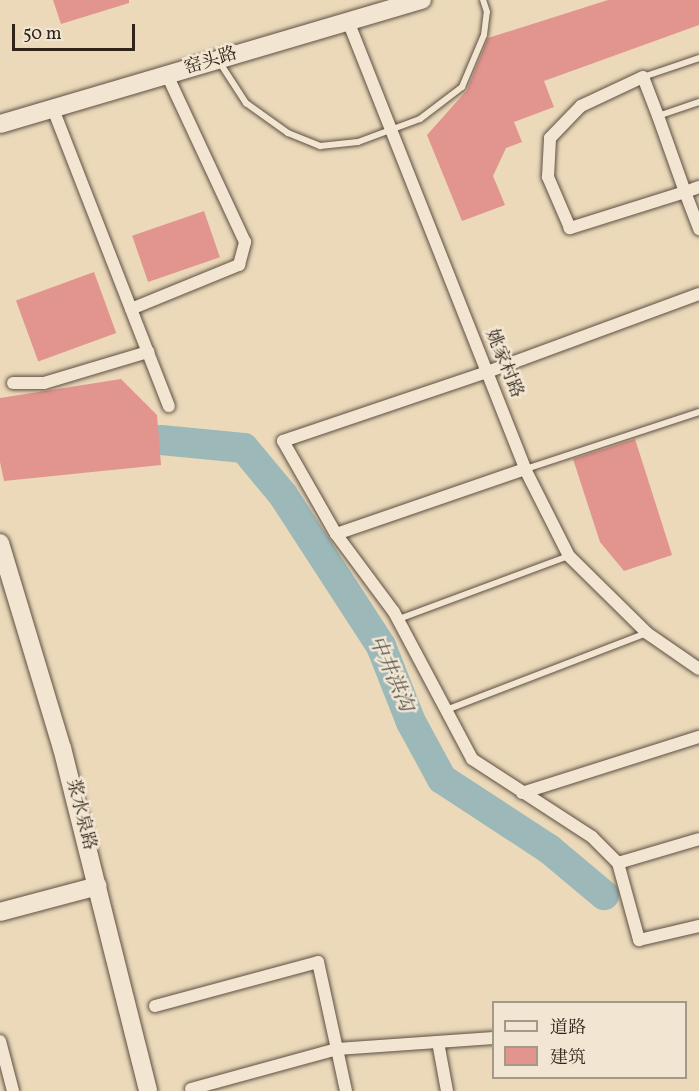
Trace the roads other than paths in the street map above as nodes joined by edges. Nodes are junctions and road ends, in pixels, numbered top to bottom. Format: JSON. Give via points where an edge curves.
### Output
{"nodes":[{"id":1,"x":422,"y":0,"type":"edge"},
{"id":2,"x":483,"y":0,"type":"edge"},
{"id":3,"x":348,"y":21,"type":"junction"},
{"id":4,"x":699,"y":58,"type":"edge"},
{"id":5,"x":218,"y":60,"type":"junction"},
{"id":6,"x":167,"y":75,"type":"junction"},
{"id":7,"x":643,"y":77,"type":"junction"},
{"id":8,"x":699,"y":102,"type":"edge"},
{"id":9,"x":53,"y":109,"type":"junction"},
{"id":10,"x":657,"y":116,"type":"junction"},
{"id":11,"x":0,"y":124,"type":"edge"},
{"id":12,"x":391,"y":130,"type":"junction"},
{"id":13,"x":699,"y":187,"type":"edge"},
{"id":14,"x":685,"y":192,"type":"junction"},
{"id":15,"x":699,"y":229,"type":"edge"},
{"id":16,"x":699,"y":294,"type":"edge"},
{"id":17,"x":131,"y":309,"type":"junction"},
{"id":18,"x":148,"y":352,"type":"junction"},
{"id":19,"x":487,"y":372,"type":"junction"},
{"id":20,"x":13,"y":383,"type":"dead end"},
{"id":21,"x":169,"y":406,"type":"dead end"},
{"id":22,"x":699,"y":412,"type":"edge"},
{"id":23,"x":525,"y":469,"type":"junction"},
{"id":24,"x":336,"y":534,"type":"junction"},
{"id":25,"x":0,"y":543,"type":"edge"},
{"id":26,"x":569,"y":556,"type":"junction"},
{"id":27,"x":3,"y":562,"type":"edge"},
{"id":28,"x":399,"y":619,"type":"junction"},
{"id":29,"x":647,"y":633,"type":"junction"},
{"id":30,"x":699,"y":669,"type":"edge"},
{"id":31,"x":446,"y":710,"type":"junction"},
{"id":32,"x":699,"y":737,"type":"edge"},
{"id":33,"x":522,"y":793,"type":"junction"},
{"id":34,"x":699,"y":839,"type":"edge"},
{"id":35,"x":618,"y":862,"type":"junction"},
{"id":36,"x":98,"y":886,"type":"junction"},
{"id":37,"x":0,"y":912,"type":"edge"},
{"id":38,"x":699,"y":926,"type":"edge"},
{"id":39,"x":155,"y":1006,"type":"dead end"},
{"id":40,"x":492,"y":1038,"type":"edge"},
{"id":41,"x":0,"y":1041,"type":"edge"},
{"id":42,"x":438,"y":1042,"type":"junction"},
{"id":43,"x":337,"y":1049,"type":"junction"},
{"id":44,"x":4,"y":1076,"type":"edge"},
{"id":45,"x":191,"y":1089,"type":"dead end"},
{"id":46,"x":13,"y":1091,"type":"edge"},
{"id":47,"x":148,"y":1091,"type":"edge"},
{"id":48,"x":346,"y":1091,"type":"edge"},
{"id":49,"x":447,"y":1091,"type":"edge"}],
"edges":[{"from":1,"to":3,"type":"main road","name":"窑头路"},
{"from":2,"to":12,"type":"lane","via":[[487,12],[484,35],[462,87],[439,108]]},
{"from":3,"to":5,"type":"main road","name":"窑头路"},
{"from":3,"to":12,"type":"street","name":"姚家村路"},
{"from":4,"to":7,"type":"lane"},
{"from":5,"to":6,"type":"main road","name":"窑头路"},
{"from":5,"to":12,"type":"lane","via":[[246,103],[288,133],[320,146],[358,142]]},
{"from":6,"to":9,"type":"main road","name":"窑头路"},
{"from":6,"to":17,"type":"street","via":[[245,242],[239,265]]},
{"from":7,"to":10,"type":"street"},
{"from":7,"to":14,"type":"street","via":[[581,106],[550,138],[549,177],[570,228]]},
{"from":8,"to":10,"type":"lane"},
{"from":9,"to":11,"type":"main road","name":"窑头路"},
{"from":9,"to":17,"type":"street"},
{"from":10,"to":14,"type":"street"},
{"from":12,"to":19,"type":"street","name":"姚家村路"},
{"from":13,"to":14,"type":"street"},
{"from":14,"to":15,"type":"street"},
{"from":16,"to":19,"type":"street"},
{"from":17,"to":18,"type":"street"},
{"from":18,"to":20,"type":"street","via":[[44,383]]},
{"from":18,"to":21,"type":"street"},
{"from":19,"to":23,"type":"street","name":"姚家村路"},
{"from":19,"to":24,"type":"street","via":[[283,441]]},
{"from":22,"to":23,"type":"lane"},
{"from":23,"to":24,"type":"street"},
{"from":23,"to":26,"type":"street","name":"姚家村路"},
{"from":24,"to":28,"type":"street"},
{"from":25,"to":27,"type":"main road","name":"浆水泉路"},
{"from":26,"to":28,"type":"lane"},
{"from":26,"to":29,"type":"street","name":"姚家村路"},
{"from":27,"to":36,"type":"main road","name":"浆水泉路","via":[[63,748]]},
{"from":28,"to":31,"type":"street"},
{"from":29,"to":30,"type":"street","name":"姚家村路"},
{"from":29,"to":31,"type":"lane"},
{"from":31,"to":33,"type":"street","via":[[472,759]]},
{"from":32,"to":33,"type":"street"},
{"from":33,"to":35,"type":"street","via":[[592,837]]},
{"from":34,"to":35,"type":"street"},
{"from":35,"to":38,"type":"street","via":[[639,940]]},
{"from":36,"to":37,"type":"main road"},
{"from":36,"to":47,"type":"main road","name":"浆水泉路"},
{"from":39,"to":43,"type":"street","via":[[318,962]]},
{"from":40,"to":42,"type":"street"},
{"from":41,"to":44,"type":"street"},
{"from":42,"to":43,"type":"street"},
{"from":42,"to":49,"type":"street"},
{"from":43,"to":45,"type":"street"},
{"from":43,"to":48,"type":"street"},
{"from":44,"to":46,"type":"street"}]}
